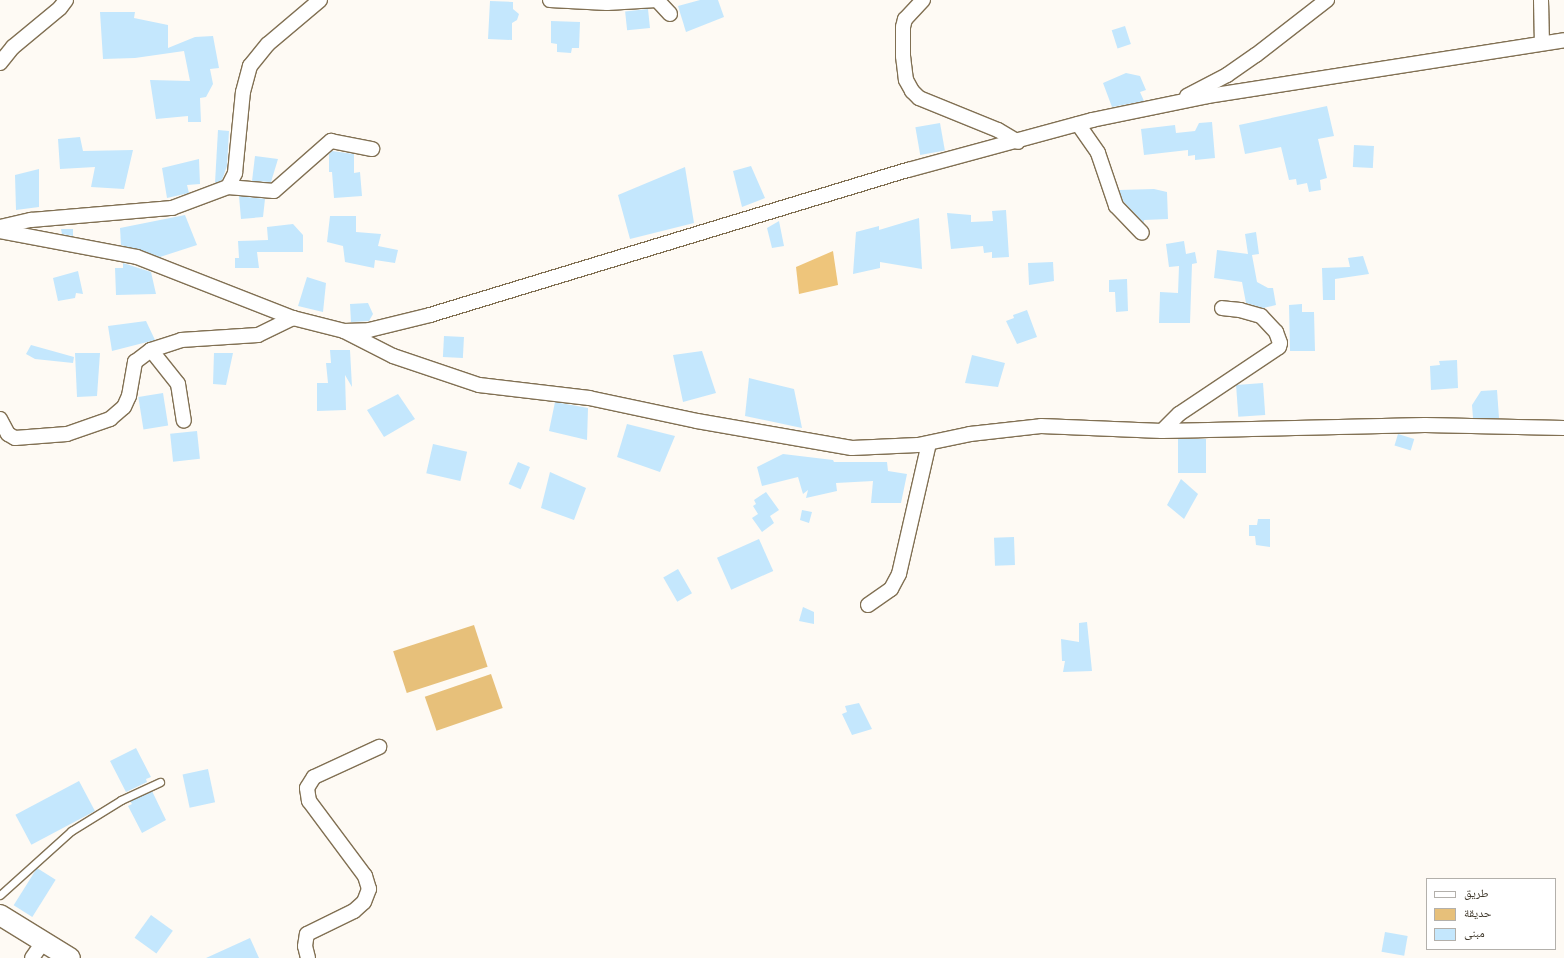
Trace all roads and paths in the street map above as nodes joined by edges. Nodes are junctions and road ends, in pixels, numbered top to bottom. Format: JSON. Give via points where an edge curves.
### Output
{"nodes":[{"id":1,"x":66,"y":0,"type":"edge"},
{"id":2,"x":320,"y":0,"type":"edge"},
{"id":3,"x":550,"y":0,"type":"edge"},
{"id":4,"x":923,"y":0,"type":"edge"},
{"id":5,"x":1541,"y":0,"type":"edge"},
{"id":6,"x":1322,"y":2,"type":"edge"},
{"id":7,"x":670,"y":14,"type":"dead end"},
{"id":8,"x":1564,"y":40,"type":"edge"},
{"id":9,"x":1542,"y":43,"type":"junction"},
{"id":10,"x":0,"y":63,"type":"edge"},
{"id":11,"x":1172,"y":103,"type":"junction"},
{"id":12,"x":1078,"y":124,"type":"junction"},
{"id":13,"x":1018,"y":142,"type":"junction"},
{"id":14,"x":372,"y":149,"type":"dead end"},
{"id":15,"x":228,"y":187,"type":"junction"},
{"id":16,"x":0,"y":227,"type":"edge"},
{"id":17,"x":0,"y":231,"type":"edge"},
{"id":18,"x":1142,"y":233,"type":"dead end"},
{"id":19,"x":1222,"y":308,"type":"dead end"},
{"id":20,"x":293,"y":318,"type":"junction"},
{"id":21,"x":344,"y":331,"type":"junction"},
{"id":22,"x":151,"y":350,"type":"junction"},
{"id":23,"x":0,"y":419,"type":"edge"},
{"id":24,"x":184,"y":421,"type":"dead end"},
{"id":25,"x":1564,"y":428,"type":"edge"},
{"id":26,"x":1162,"y":431,"type":"junction"},
{"id":27,"x":929,"y":443,"type":"junction"},
{"id":28,"x":868,"y":605,"type":"dead end"},
{"id":29,"x":379,"y":747,"type":"dead end"},
{"id":30,"x":160,"y":782,"type":"dead end"},
{"id":31,"x":0,"y":895,"type":"edge"},
{"id":32,"x":0,"y":915,"type":"edge"},
{"id":33,"x":44,"y":941,"type":"junction"},
{"id":34,"x":32,"y":958,"type":"edge"},
{"id":35,"x":70,"y":958,"type":"edge"},
{"id":36,"x":308,"y":958,"type":"edge"}],
"edges":[{"from":1,"to":10,"type":"street","via":[[60,8],[13,47]]},
{"from":2,"to":15,"type":"street","via":[[268,44],[250,66],[243,92],[236,174]]},
{"from":3,"to":7,"type":"street","via":[[607,3],[657,0]]},
{"from":4,"to":13,"type":"street","via":[[905,19],[903,27],[906,80],[912,91],[919,98],[998,130]]},
{"from":5,"to":9,"type":"street"},
{"from":6,"to":11,"type":"street","via":[[1227,75]]},
{"from":8,"to":9,"type":"street"},
{"from":9,"to":11,"type":"street"},
{"from":11,"to":12,"type":"street"},
{"from":12,"to":13,"type":"street"},
{"from":12,"to":18,"type":"street","via":[[1098,153],[1116,206]]},
{"from":13,"to":21,"type":"street","via":[[908,170],[430,315],[369,330]]},
{"from":14,"to":15,"type":"street","via":[[331,141],[274,191]]},
{"from":15,"to":16,"type":"street","via":[[172,208],[31,220]]},
{"from":17,"to":20,"type":"street","via":[[137,257]]},
{"from":19,"to":26,"type":"street","via":[[1261,316],[1276,332],[1279,347],[1179,414]]},
{"from":20,"to":21,"type":"street"},
{"from":20,"to":22,"type":"street","via":[[258,335],[181,340]]},
{"from":21,"to":27,"type":"street","via":[[393,356],[479,385],[589,398],[697,421],[852,448]]},
{"from":22,"to":23,"type":"street","via":[[136,362],[129,396],[124,406],[110,419],[68,434],[30,438],[15,438],[8,434]]},
{"from":22,"to":24,"type":"street","via":[[178,384]]},
{"from":25,"to":26,"type":"street","via":[[1425,425]]},
{"from":26,"to":27,"type":"street","via":[[1041,426],[1000,429]]},
{"from":27,"to":28,"type":"street","via":[[899,574],[891,589]]},
{"from":29,"to":36,"type":"street","via":[[314,777],[306,788],[309,801],[365,876],[368,889],[364,902],[354,911],[307,934],[305,946]]},
{"from":30,"to":31,"type":"lane","via":[[121,800],[71,831]]},
{"from":32,"to":33,"type":"main road"},
{"from":33,"to":34,"type":"street"},
{"from":33,"to":35,"type":"main road"}]}
